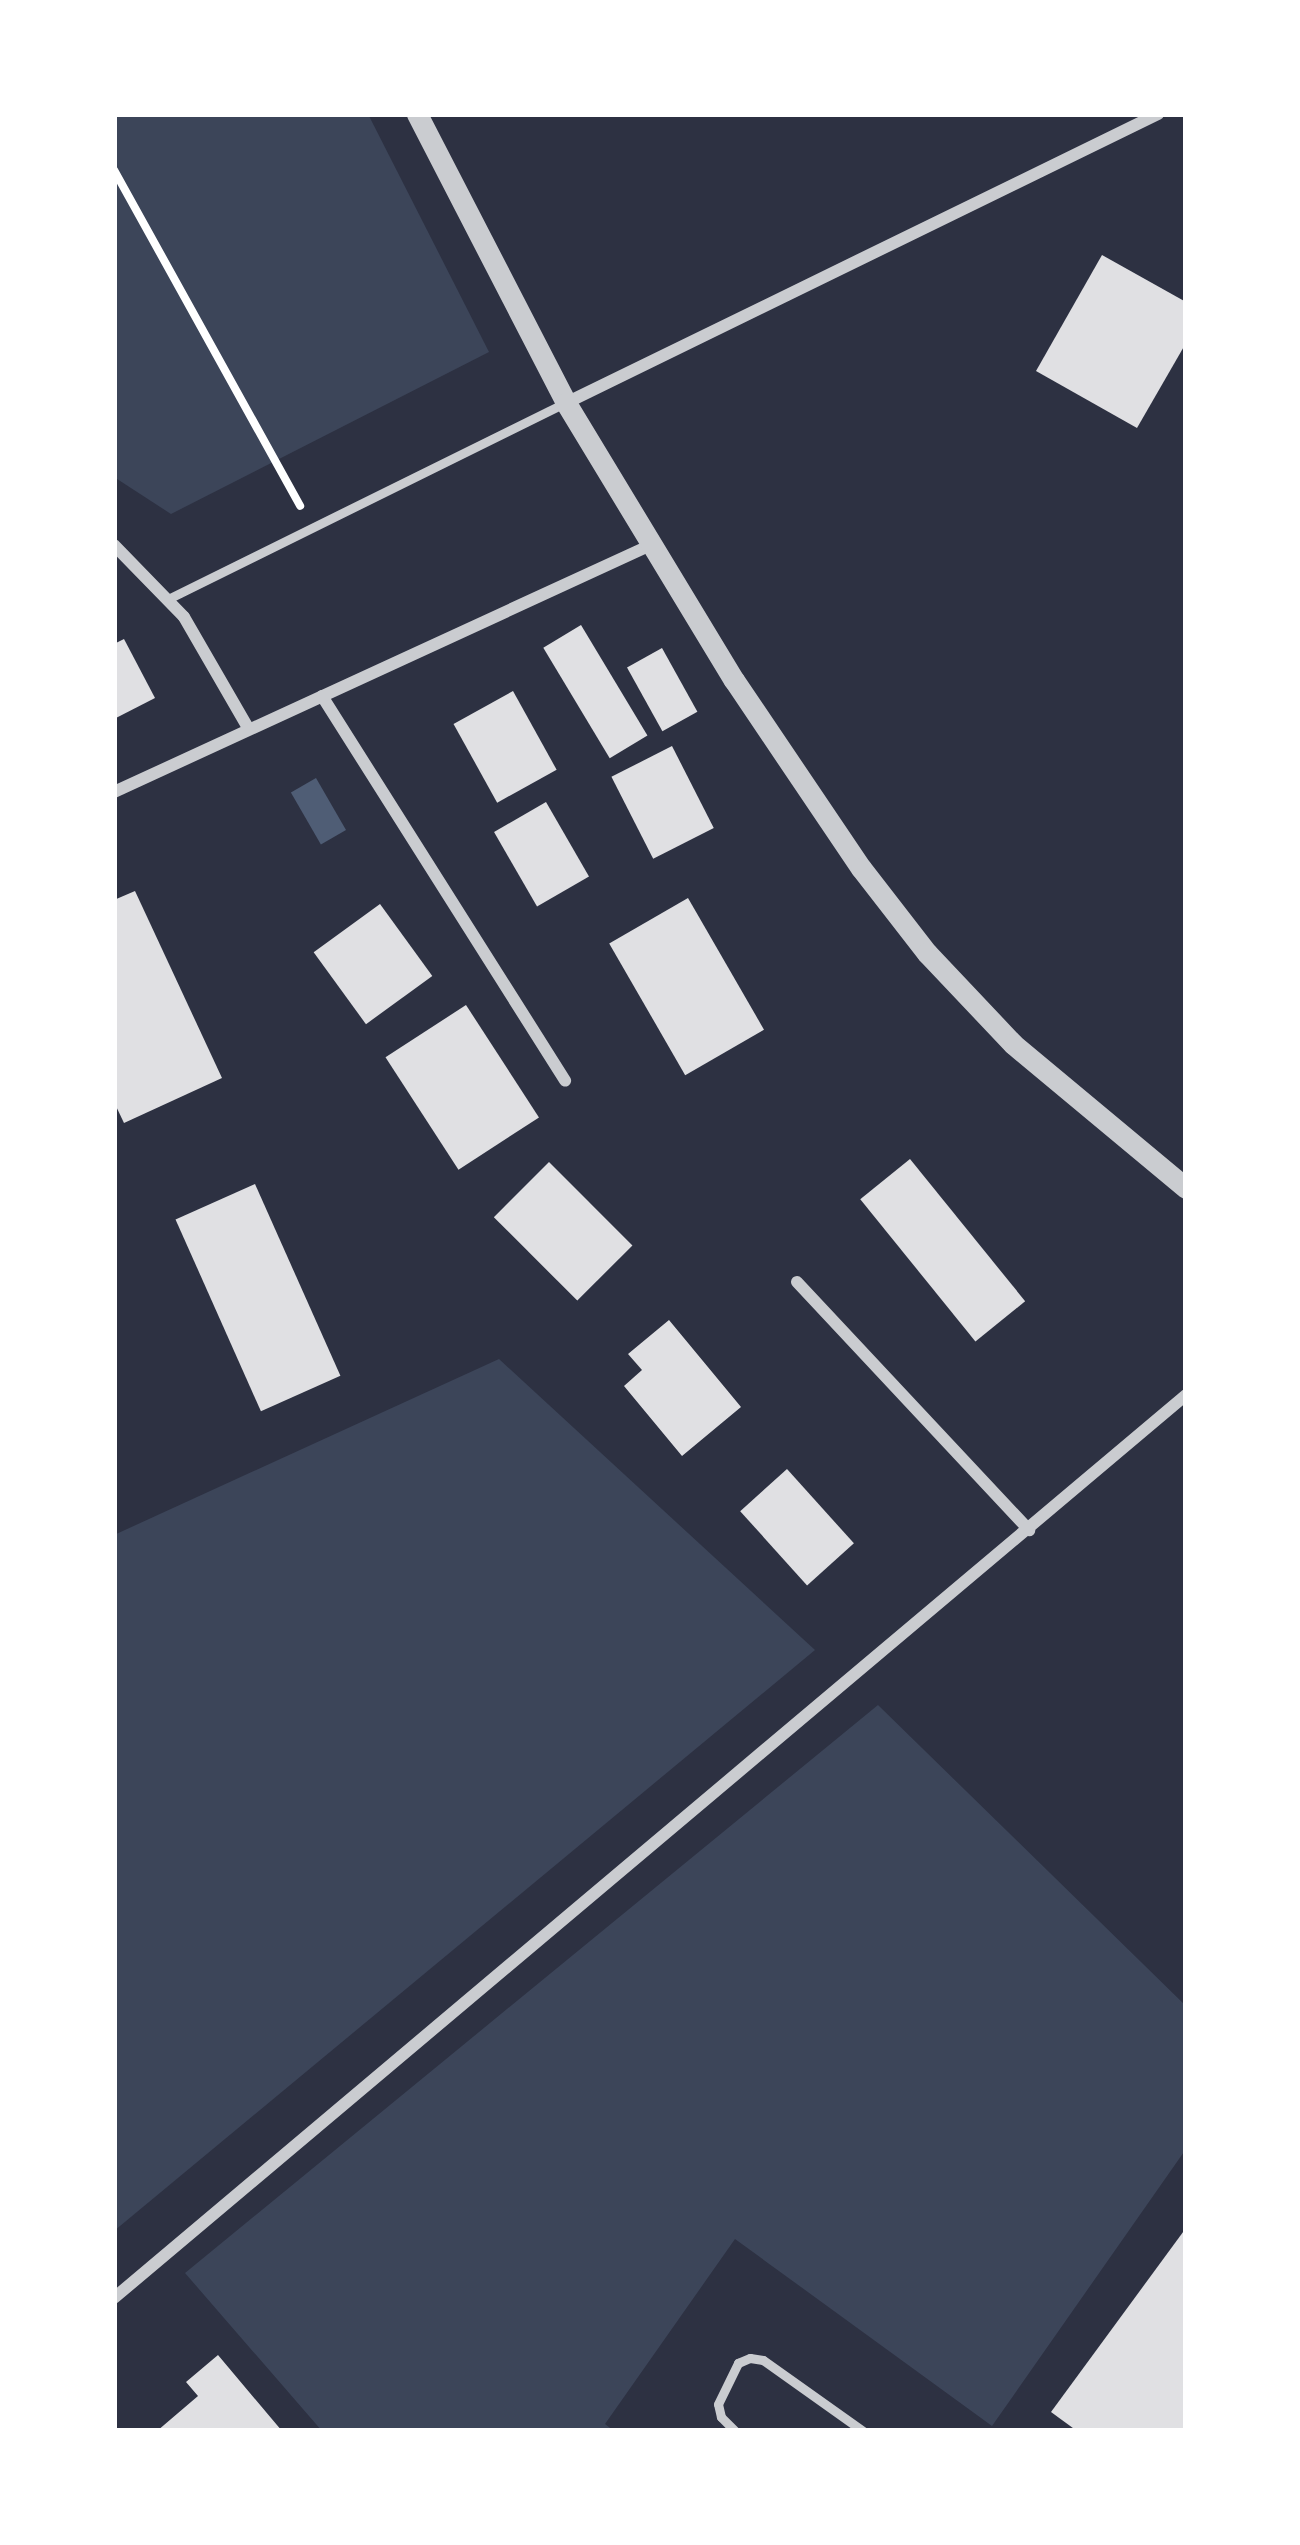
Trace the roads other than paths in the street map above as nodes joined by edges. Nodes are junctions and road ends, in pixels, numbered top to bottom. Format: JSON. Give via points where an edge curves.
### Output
{"nodes":[{"id":1,"x":417,"y":114,"type":"edge"},
{"id":2,"x":1158,"y":114,"type":"edge"},
{"id":3,"x":566,"y":403,"type":"junction"},
{"id":4,"x":653,"y":544,"type":"junction"},
{"id":5,"x":114,"y":545,"type":"edge"},
{"id":6,"x":170,"y":598,"type":"junction"},
{"id":7,"x":322,"y":696,"type":"junction"},
{"id":8,"x":248,"y":728,"type":"junction"},
{"id":9,"x":114,"y":792,"type":"edge"},
{"id":10,"x":565,"y":1081,"type":"dead end"},
{"id":11,"x":1186,"y":1188,"type":"edge"},
{"id":12,"x":797,"y":1282,"type":"dead end"},
{"id":13,"x":1186,"y":1395,"type":"edge"},
{"id":14,"x":1029,"y":1530,"type":"junction"},
{"id":15,"x":114,"y":2298,"type":"edge"},
{"id":16,"x":735,"y":2431,"type":"edge"},
{"id":17,"x":863,"y":2431,"type":"edge"}],
"edges":[{"from":1,"to":3,"type":"street"},
{"from":2,"to":3,"type":"street"},
{"from":3,"to":4,"type":"street"},
{"from":3,"to":6,"type":"lane"},
{"from":4,"to":7,"type":"street"},
{"from":4,"to":11,"type":"street","via":[[797,777],[927,953],[1040,1069]]},
{"from":5,"to":6,"type":"street"},
{"from":6,"to":8,"type":"street"},
{"from":7,"to":8,"type":"street"},
{"from":7,"to":10,"type":"street"},
{"from":8,"to":9,"type":"street"},
{"from":12,"to":14,"type":"street"},
{"from":13,"to":14,"type":"street"},
{"from":14,"to":15,"type":"street"},
{"from":16,"to":17,"type":"lane","via":[[718,2404],[738,2363],[750,2358]]}]}
